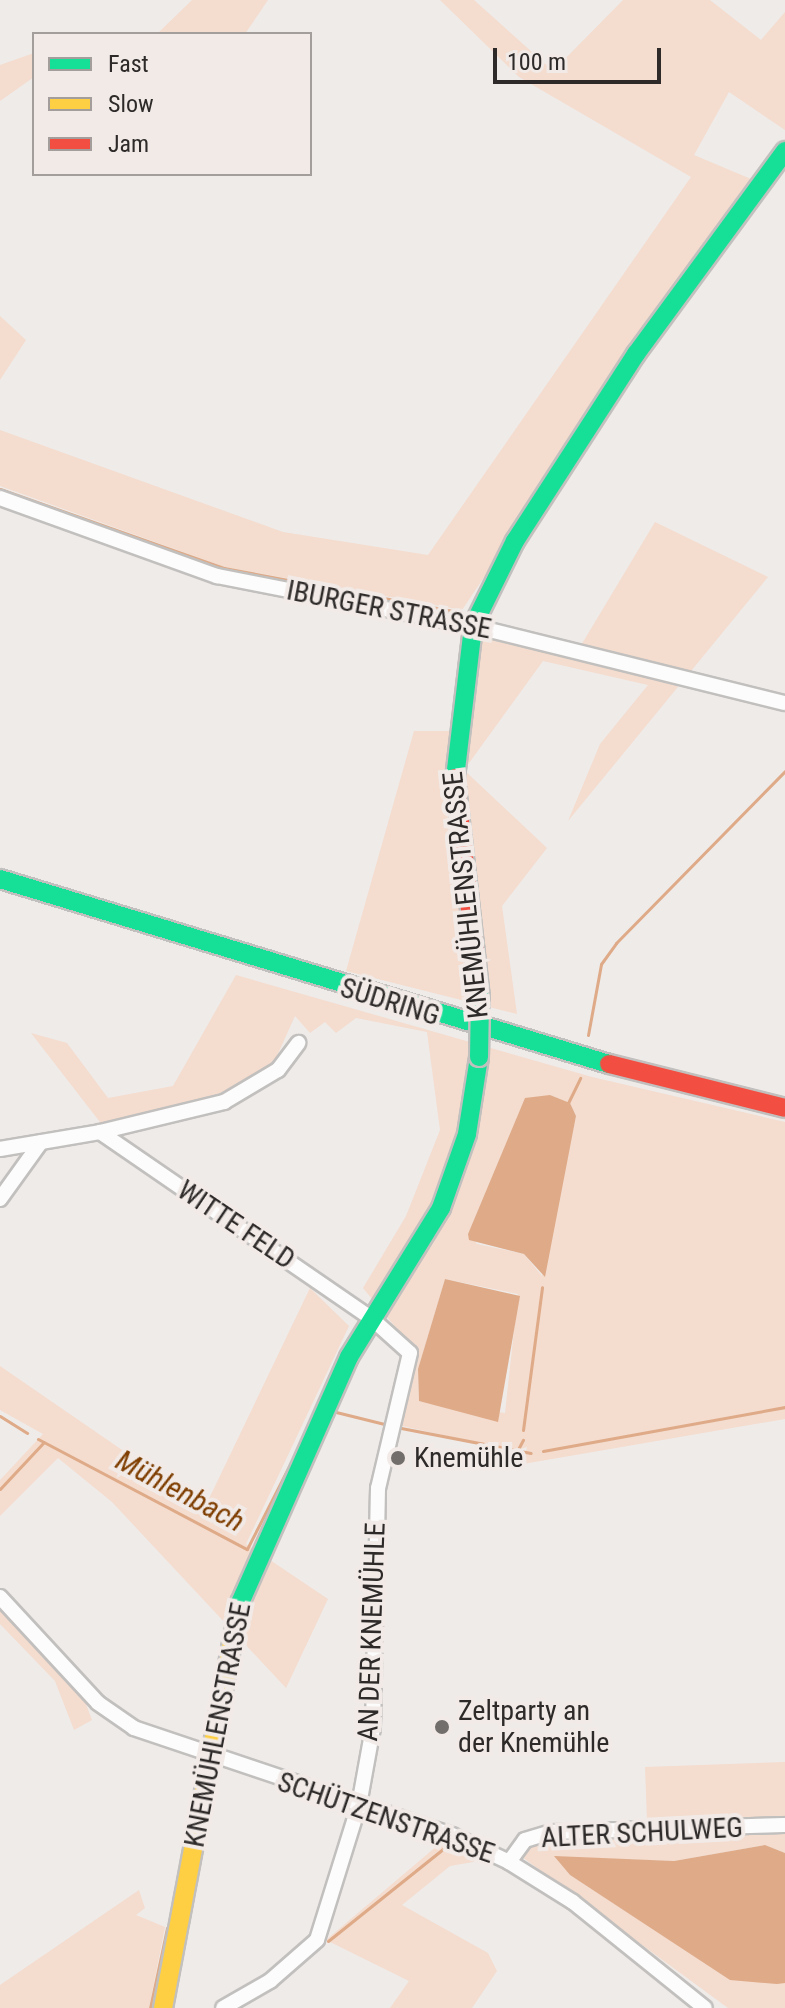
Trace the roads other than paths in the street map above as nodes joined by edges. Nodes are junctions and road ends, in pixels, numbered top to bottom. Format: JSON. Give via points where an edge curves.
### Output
{"nodes":[{"id":1,"x":785,"y":151,"type":"edge"},
{"id":2,"x":0,"y":498,"type":"edge"},
{"id":3,"x":473,"y":626,"type":"junction"},
{"id":4,"x":785,"y":703,"type":"edge"},
{"id":5,"x":0,"y":879,"type":"edge"},
{"id":6,"x":298,"y":1043,"type":"dead end"},
{"id":7,"x":785,"y":1108,"type":"edge"},
{"id":8,"x":100,"y":1132,"type":"junction"},
{"id":9,"x":41,"y":1142,"type":"junction"},
{"id":10,"x":0,"y":1149,"type":"edge"},
{"id":11,"x":0,"y":1199,"type":"edge"},
{"id":12,"x":371,"y":1318,"type":"junction"},
{"id":13,"x":0,"y":1597,"type":"edge"},
{"id":14,"x":212,"y":1759,"type":"junction"},
{"id":15,"x":359,"y":1805,"type":"junction"},
{"id":16,"x":785,"y":1825,"type":"edge"},
{"id":17,"x":509,"y":1862,"type":"junction"},
{"id":18,"x":163,"y":2008,"type":"edge"},
{"id":19,"x":223,"y":2008,"type":"edge"},
{"id":20,"x":705,"y":2008,"type":"edge"}],
"edges":[{"from":1,"to":3,"type":"street","name":"KNEMÜHLENSTRASSE","via":[[636,354],[515,541]]},
{"from":2,"to":3,"type":"street","name":"IBURGER STRASSE","via":[[217,576]]},
{"from":3,"to":4,"type":"street","name":"IBURGER STRASSE"},
{"from":3,"to":12,"type":"street","name":"KNEMÜHLENSTRASSE","bridge":true,"via":[[453,756],[480,998],[479,1057],[467,1134],[441,1208]]},
{"from":5,"to":7,"type":"street","name":"SÜDRING","via":[[507,1038]]},
{"from":6,"to":8,"type":"street","via":[[278,1070],[224,1102]]},
{"from":8,"to":9,"type":"street"},
{"from":8,"to":12,"type":"street","name":"WITTE FELD"},
{"from":9,"to":10,"type":"street"},
{"from":9,"to":11,"type":"street"},
{"from":12,"to":14,"type":"street","name":"KNEMÜHLENSTRASSE","via":[[240,1603]]},
{"from":12,"to":15,"type":"street","name":"AN DER KNEMÜHLE","via":[[410,1353],[378,1488],[373,1728]]},
{"from":13,"to":14,"type":"street","name":"SCHÜTZENSTRASSE","via":[[98,1703],[134,1728]]},
{"from":14,"to":15,"type":"street","name":"SCHÜTZENSTRASSE"},
{"from":14,"to":18,"type":"street","name":"KNEMÜHLENSTRASSE"},
{"from":15,"to":17,"type":"street","name":"SCHÜTZENSTRASSE"},
{"from":15,"to":19,"type":"street","name":"AN DER KNEMÜHLE","via":[[317,1940],[270,1981]]},
{"from":16,"to":17,"type":"street","name":"ALTER SCHULWEG","via":[[551,1832],[525,1840]]},
{"from":17,"to":20,"type":"street","name":"SCHÜTZENSTRASSE","via":[[573,1902]]}]}
